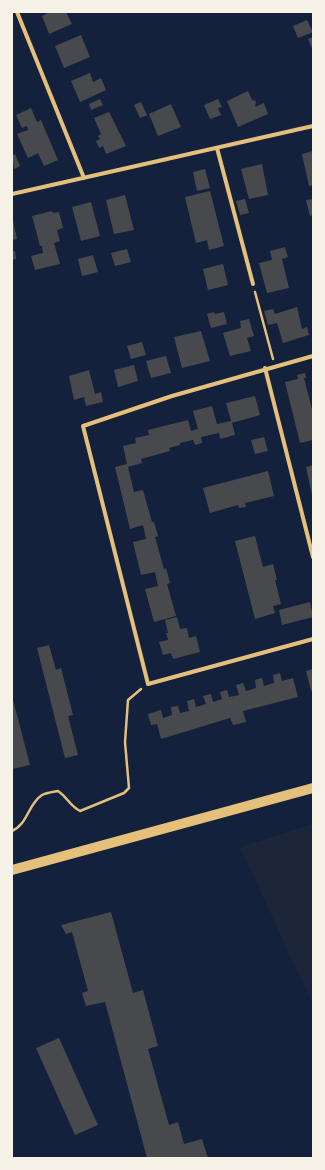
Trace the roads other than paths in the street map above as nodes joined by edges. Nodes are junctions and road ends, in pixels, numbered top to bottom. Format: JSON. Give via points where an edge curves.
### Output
{"nodes":[{"id":1,"x":17,"y":12,"type":"edge"},
{"id":2,"x":313,"y":126,"type":"edge"},
{"id":3,"x":217,"y":148,"type":"junction"},
{"id":4,"x":84,"y":178,"type":"junction"},
{"id":5,"x":12,"y":194,"type":"edge"},
{"id":6,"x":253,"y":284,"type":"road end"},
{"id":7,"x":313,"y":356,"type":"edge"},
{"id":8,"x":265,"y":368,"type":"junction"},
{"id":9,"x":313,"y":557,"type":"edge"},
{"id":10,"x":313,"y":639,"type":"edge"},
{"id":11,"x":313,"y":788,"type":"edge"},
{"id":12,"x":12,"y":870,"type":"edge"}],
"edges":[{"from":1,"to":4,"type":"street"},
{"from":2,"to":3,"type":"street"},
{"from":3,"to":4,"type":"street"},
{"from":3,"to":6,"type":"street"},
{"from":4,"to":5,"type":"street"},
{"from":7,"to":8,"type":"street"},
{"from":8,"to":9,"type":"street"},
{"from":8,"to":10,"type":"street","via":[[83,426],[148,684]]},
{"from":11,"to":12,"type":"main road"}]}
